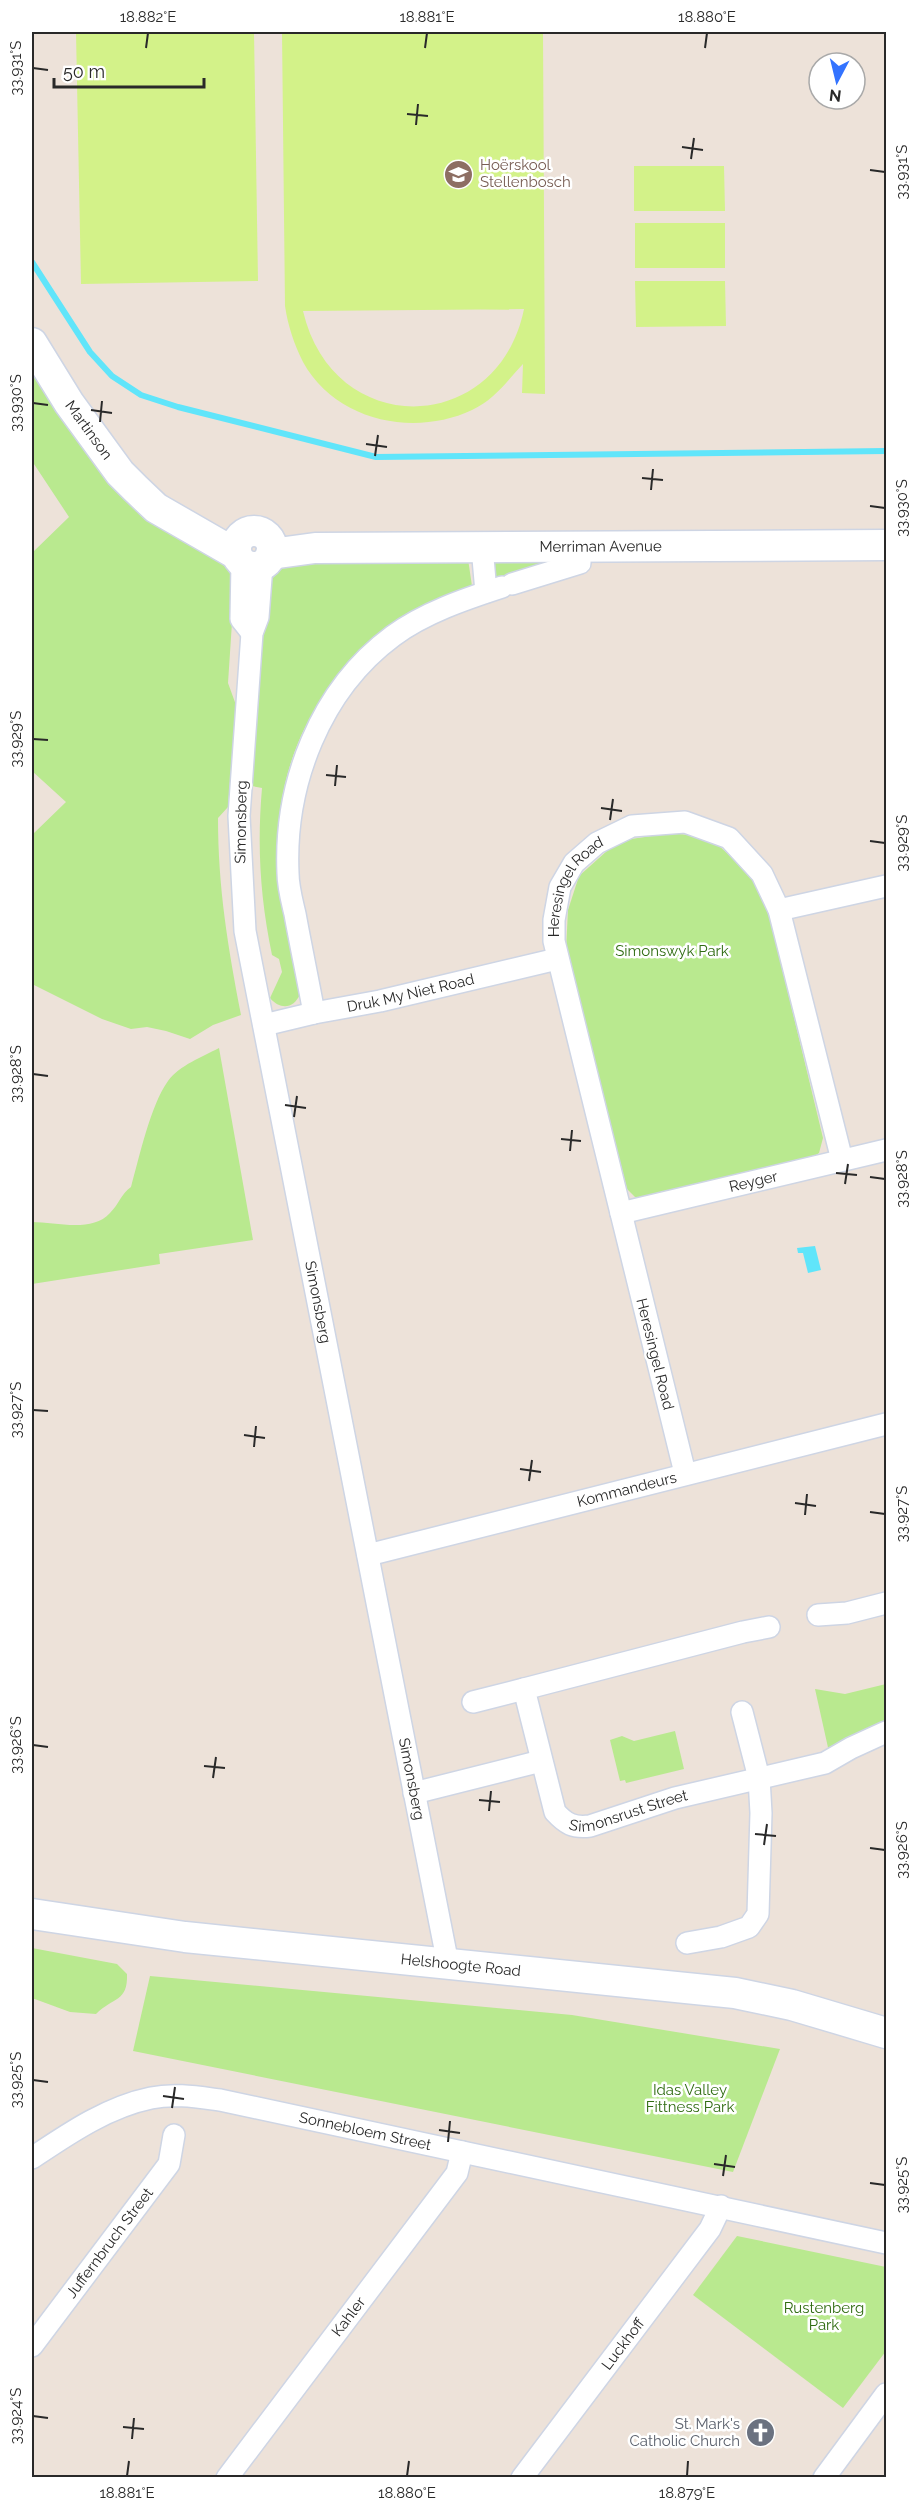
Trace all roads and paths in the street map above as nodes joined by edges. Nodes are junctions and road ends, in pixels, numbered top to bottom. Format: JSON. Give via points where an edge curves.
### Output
{"nodes":[{"id":1,"x":32,"y":343,"type":"edge"},
{"id":2,"x":886,"y":545,"type":"edge"},
{"id":3,"x":580,"y":546,"type":"junction"},
{"id":4,"x":482,"y":547,"type":"junction"},
{"id":5,"x":254,"y":551,"type":"junction"},
{"id":6,"x":500,"y":588,"type":"junction"},
{"id":7,"x":886,"y":886,"type":"edge"},
{"id":8,"x":779,"y":910,"type":"junction"},
{"id":9,"x":557,"y":959,"type":"junction"},
{"id":10,"x":314,"y":1013,"type":"junction"},
{"id":11,"x":264,"y":1025,"type":"junction"},
{"id":12,"x":886,"y":1150,"type":"edge"},
{"id":13,"x":842,"y":1160,"type":"junction"},
{"id":14,"x":621,"y":1213,"type":"junction"},
{"id":15,"x":886,"y":1424,"type":"edge"},
{"id":16,"x":685,"y":1473,"type":"junction"},
{"id":17,"x":368,"y":1555,"type":"junction"},
{"id":18,"x":886,"y":1603,"type":"edge"},
{"id":19,"x":818,"y":1615,"type":"dead end"},
{"id":20,"x":769,"y":1627,"type":"dead end"},
{"id":21,"x":524,"y":1689,"type":"junction"},
{"id":22,"x":473,"y":1702,"type":"dead end"},
{"id":23,"x":742,"y":1712,"type":"dead end"},
{"id":24,"x":886,"y":1732,"type":"edge"},
{"id":25,"x":541,"y":1761,"type":"junction"},
{"id":26,"x":759,"y":1778,"type":"junction"},
{"id":27,"x":414,"y":1793,"type":"junction"},
{"id":28,"x":32,"y":1914,"type":"edge"},
{"id":29,"x":687,"y":1943,"type":"dead end"},
{"id":30,"x":448,"y":1964,"type":"junction"},
{"id":31,"x":886,"y":2033,"type":"edge"},
{"id":32,"x":174,"y":2135,"type":"dead end"},
{"id":33,"x":462,"y":2152,"type":"junction"},
{"id":34,"x":32,"y":2158,"type":"edge"},
{"id":35,"x":721,"y":2206,"type":"junction"},
{"id":36,"x":886,"y":2243,"type":"edge"},
{"id":37,"x":32,"y":2346,"type":"edge"},
{"id":38,"x":886,"y":2394,"type":"edge"},
{"id":39,"x":227,"y":2478,"type":"edge"},
{"id":40,"x":522,"y":2478,"type":"edge"},
{"id":41,"x":824,"y":2478,"type":"edge"}],
"edges":[{"from":1,"to":5,"type":"street","name":"Martinson","via":[[120,473],[156,508]]},
{"from":2,"to":3,"type":"street","name":"Merriman Avenue"},
{"from":3,"to":4,"type":"street","name":"Merriman Avenue"},
{"from":3,"to":6,"type":"street","via":[[580,563]]},
{"from":4,"to":5,"type":"street","name":"Merriman Avenue"},
{"from":4,"to":6,"type":"street"},
{"from":5,"to":11,"type":"street","name":"Simonsberg","via":[[258,617],[252,633],[238,816],[244,931]]},
{"from":6,"to":10,"type":"street","via":[[451,605],[394,635],[350,677],[317,731],[299,775],[290,821],[288,874]]},
{"from":7,"to":8,"type":"street"},
{"from":8,"to":9,"type":"street","name":"Heresingel Road","via":[[762,874],[729,838],[685,822],[632,826],[597,843],[574,863],[560,887],[554,920]]},
{"from":8,"to":13,"type":"street","name":"Heresingel Road"},
{"from":9,"to":10,"type":"street","name":"Druk My Niet Road"},
{"from":9,"to":14,"type":"street","name":"Heresingel Road"},
{"from":10,"to":11,"type":"street","name":"Druk My Niet Road"},
{"from":11,"to":17,"type":"street","name":"Simonsberg"},
{"from":12,"to":13,"type":"street","name":"Reyger"},
{"from":13,"to":14,"type":"street","name":"Reyger"},
{"from":14,"to":16,"type":"street","name":"Heresingel Road"},
{"from":15,"to":16,"type":"street","name":"Kommandeurs"},
{"from":16,"to":17,"type":"street","name":"Kommandeurs"},
{"from":17,"to":27,"type":"street","name":"Simonsberg"},
{"from":18,"to":19,"type":"street","via":[[847,1613]]},
{"from":20,"to":21,"type":"street"},
{"from":21,"to":22,"type":"street"},
{"from":21,"to":25,"type":"street","name":"Simonsrust Street"},
{"from":23,"to":26,"type":"street"},
{"from":24,"to":26,"type":"street","name":"Simonsrust Street","via":[[825,1763]]},
{"from":25,"to":26,"type":"street","name":"Simonsrust Street","via":[[555,1812],[565,1823],[577,1828]]},
{"from":25,"to":27,"type":"street"},
{"from":26,"to":29,"type":"street","via":[[758,1914],[749,1927]]},
{"from":27,"to":30,"type":"street","name":"Simonsberg"},
{"from":28,"to":30,"type":"street","name":"Helshoogte Road","via":[[185,1937]]},
{"from":30,"to":31,"type":"street","name":"Helshoogte Road","via":[[735,1993]]},
{"from":32,"to":37,"type":"street","name":"Juffernbruch Street","via":[[169,2164]]},
{"from":33,"to":34,"type":"street","name":"Sonnebloem Street","via":[[185,2095],[152,2097],[124,2106]]},
{"from":33,"to":35,"type":"street","name":"Sonnebloem Street"},
{"from":33,"to":39,"type":"street","name":"Kahler","via":[[457,2173]]},
{"from":35,"to":36,"type":"street","name":"Sonnebloem Street"},
{"from":35,"to":40,"type":"street","name":"Luckhoff","via":[[710,2229]]},
{"from":38,"to":41,"type":"street"}]}
